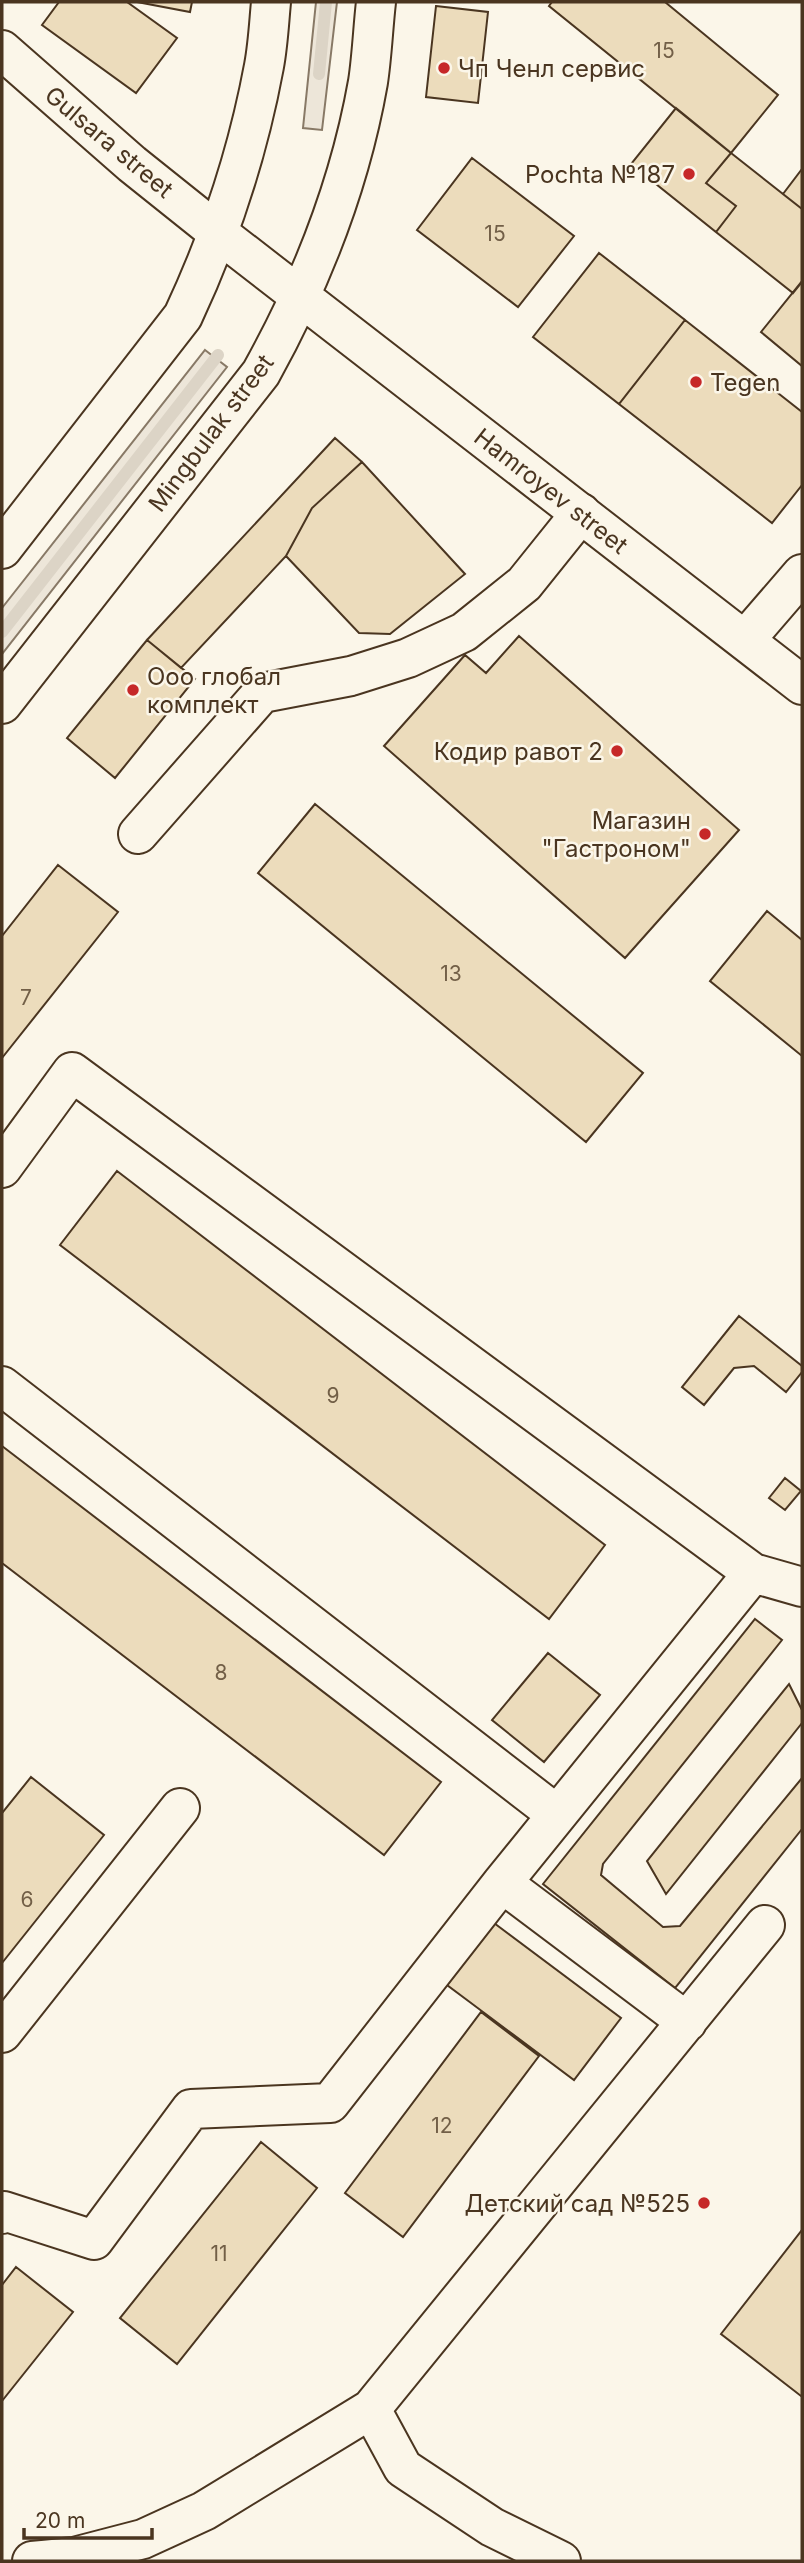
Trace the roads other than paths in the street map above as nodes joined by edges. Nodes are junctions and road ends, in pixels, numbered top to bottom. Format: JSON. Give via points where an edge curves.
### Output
{"nodes":[{"id":1,"x":271,"y":2,"type":"edge"},
{"id":2,"x":376,"y":2,"type":"edge"},
{"id":3,"x":2,"y":50,"type":"edge"},
{"id":4,"x":217,"y":232,"type":"junction"},
{"id":5,"x":301,"y":296,"type":"junction"},
{"id":6,"x":581,"y":513,"type":"junction"},
{"id":7,"x":2,"y":549,"type":"edge"},
{"id":8,"x":802,"y":574,"type":"edge"},
{"id":9,"x":744,"y":640,"type":"junction"},
{"id":10,"x":802,"y":685,"type":"edge"},
{"id":11,"x":2,"y":704,"type":"edge"},
{"id":12,"x":138,"y":834,"type":"dead end"},
{"id":13,"x":2,"y":1168,"type":"edge"},
{"id":14,"x":2,"y":1386,"type":"edge"},
{"id":15,"x":753,"y":1573,"type":"junction"},
{"id":16,"x":802,"y":1587,"type":"edge"},
{"id":17,"x":180,"y":1808,"type":"dead end"},
{"id":18,"x":556,"y":1814,"type":"junction"},
{"id":19,"x":502,"y":1883,"type":"junction"},
{"id":20,"x":765,"y":1925,"type":"dead end"},
{"id":21,"x":687,"y":2022,"type":"junction"},
{"id":22,"x":2,"y":2033,"type":"edge"},
{"id":23,"x":2,"y":2214,"type":"edge"},
{"id":24,"x":372,"y":2409,"type":"junction"},
{"id":25,"x":33,"y":2561,"type":"edge"},
{"id":26,"x":561,"y":2561,"type":"edge"}],
"edges":[{"from":1,"to":4,"type":"main road","via":[[250,130]]},
{"from":2,"to":5,"type":"main road","name":"Mingbulak street","via":[[368,82],[351,156]]},
{"from":3,"to":4,"type":"main road","name":"Gulsara street"},
{"from":4,"to":5,"type":"main road","name":"Gulsara street"},
{"from":4,"to":7,"type":"main road","via":[[183,316]]},
{"from":5,"to":6,"type":"main road","name":"Hamroyev street"},
{"from":5,"to":11,"type":"main road","name":"Mingbulak street","via":[[261,373]]},
{"from":6,"to":9,"type":"main road","name":"Hamroyev street"},
{"from":6,"to":12,"type":"main road","via":[[524,584],[464,632],[408,658],[351,676],[262,693]]},
{"from":8,"to":9,"type":"main road"},
{"from":9,"to":10,"type":"main road","name":"Hamroyev street"},
{"from":13,"to":15,"type":"main road","via":[[72,1072]]},
{"from":14,"to":18,"type":"main road"},
{"from":15,"to":16,"type":"main road"},
{"from":15,"to":18,"type":"main road"},
{"from":17,"to":22,"type":"main road"},
{"from":18,"to":19,"type":"main road"},
{"from":19,"to":21,"type":"main road"},
{"from":19,"to":23,"type":"main road","via":[[330,2103],[191,2109],[94,2240]]},
{"from":20,"to":21,"type":"main road"},
{"from":21,"to":24,"type":"main road"},
{"from":24,"to":25,"type":"main road","via":[[204,2511],[143,2539],[74,2557]]},
{"from":24,"to":26,"type":"main road","via":[[403,2468],[492,2527]]}]}
